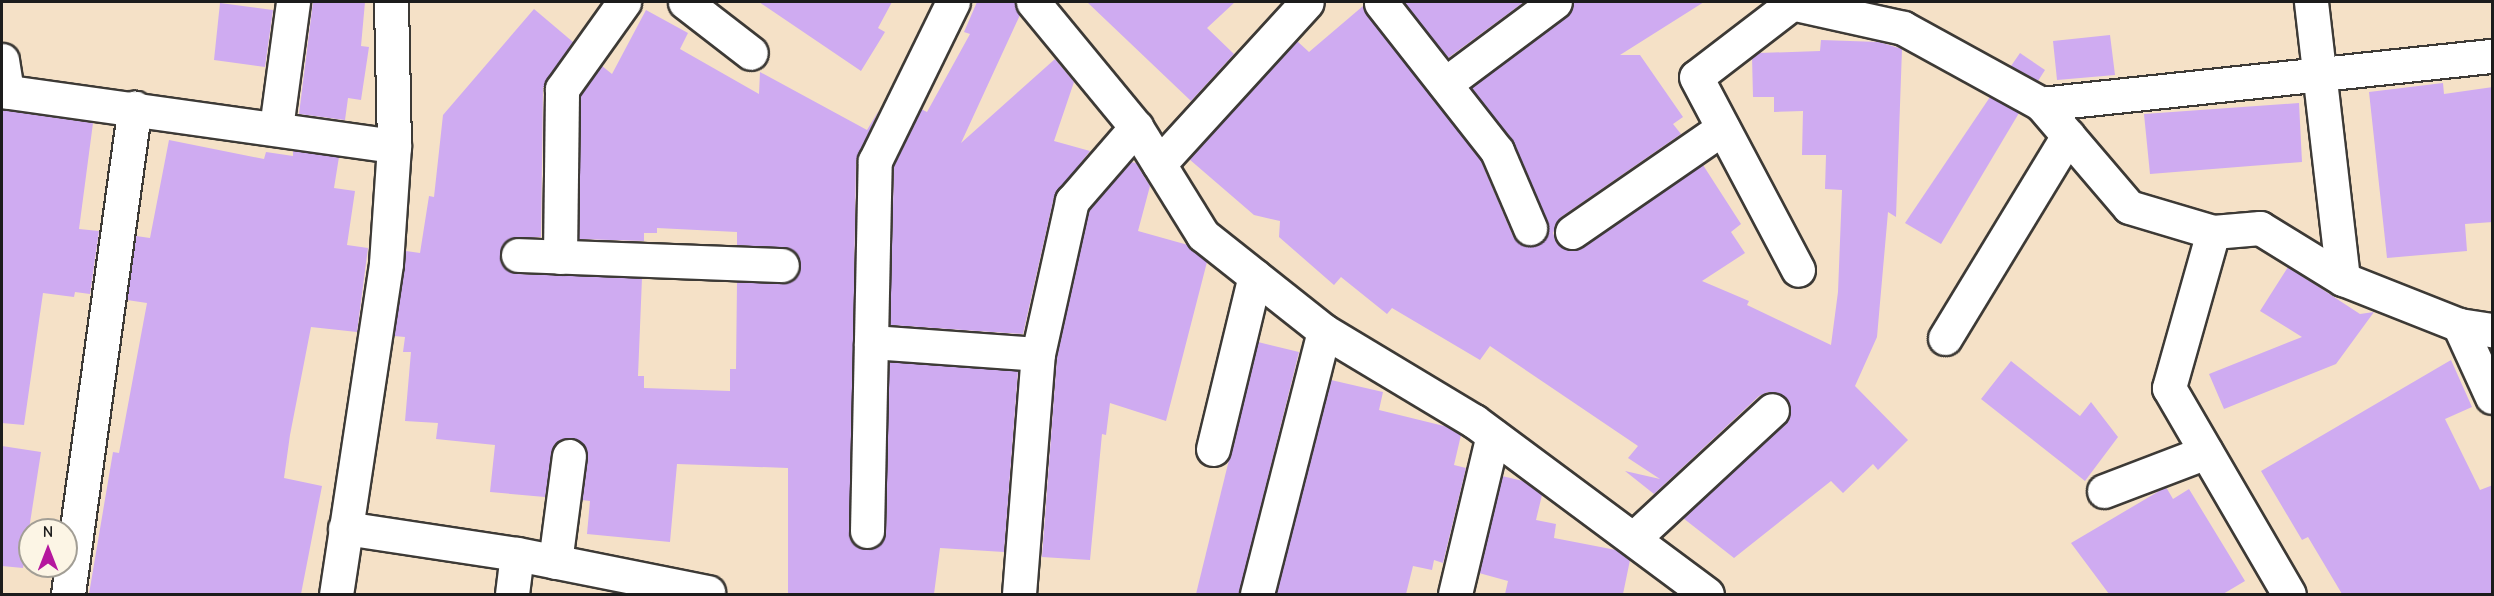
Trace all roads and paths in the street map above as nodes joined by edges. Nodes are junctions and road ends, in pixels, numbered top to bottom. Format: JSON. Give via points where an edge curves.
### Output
{"nodes":[{"id":1,"x":293,"y":2,"type":"edge"},
{"id":2,"x":391,"y":2,"type":"edge"},
{"id":3,"x":624,"y":2,"type":"edge"},
{"id":4,"x":685,"y":2,"type":"edge"},
{"id":5,"x":953,"y":2,"type":"edge"},
{"id":6,"x":1033,"y":2,"type":"edge"},
{"id":7,"x":1307,"y":2,"type":"edge"},
{"id":8,"x":1555,"y":2,"type":"edge"},
{"id":9,"x":2312,"y":2,"type":"edge"},
{"id":10,"x":1381,"y":3,"type":"edge"},
{"id":11,"x":1788,"y":3,"type":"edge"},
{"id":12,"x":751,"y":53,"type":"dead end"},
{"id":13,"x":2493,"y":56,"type":"edge"},
{"id":14,"x":2,"y":60,"type":"edge"},
{"id":15,"x":2320,"y":75,"type":"junction"},
{"id":16,"x":1445,"y":84,"type":"junction"},
{"id":17,"x":4,"y":91,"type":"edge"},
{"id":18,"x":2040,"y":104,"type":"junction"},
{"id":19,"x":135,"y":108,"type":"junction"},
{"id":20,"x":1136,"y":127,"type":"junction"},
{"id":21,"x":276,"y":128,"type":"junction"},
{"id":22,"x":1723,"y":128,"type":"junction"},
{"id":23,"x":2068,"y":136,"type":"junction"},
{"id":24,"x":394,"y":146,"type":"junction"},
{"id":25,"x":1159,"y":164,"type":"junction"},
{"id":26,"x":1530,"y":228,"type":"dead end"},
{"id":27,"x":1572,"y":232,"type":"dead end"},
{"id":28,"x":2213,"y":232,"type":"junction"},
{"id":29,"x":518,"y":255,"type":"dead end"},
{"id":30,"x":560,"y":256,"type":"junction"},
{"id":31,"x":782,"y":265,"type":"dead end"},
{"id":32,"x":1797,"y":270,"type":"dead end"},
{"id":33,"x":1256,"y":276,"type":"junction"},
{"id":34,"x":2343,"y":279,"type":"junction"},
{"id":35,"x":2459,"y":325,"type":"junction"},
{"id":36,"x":2493,"y":330,"type":"edge"},
{"id":37,"x":1324,"y":331,"type":"junction"},
{"id":38,"x":1945,"y":338,"type":"dead end"},
{"id":39,"x":871,"y":342,"type":"junction"},
{"id":40,"x":1038,"y":354,"type":"junction"},
{"id":41,"x":2493,"y":397,"type":"edge"},
{"id":42,"x":1772,"y":410,"type":"dead end"},
{"id":43,"x":1493,"y":435,"type":"junction"},
{"id":44,"x":1213,"y":449,"type":"dead end"},
{"id":45,"x":2206,"y":452,"type":"junction"},
{"id":46,"x":569,"y":456,"type":"dead end"},
{"id":47,"x":2104,"y":491,"type":"dead end"},
{"id":48,"x":345,"y":528,"type":"junction"},
{"id":49,"x":867,"y":531,"type":"dead end"},
{"id":50,"x":1634,"y":538,"type":"junction"},
{"id":51,"x":517,"y":554,"type":"junction"},
{"id":52,"x":555,"y":562,"type":"junction"},
{"id":53,"x":1697,"y":591,"type":"edge"},
{"id":54,"x":708,"y":592,"type":"dead end"},
{"id":55,"x":69,"y":594,"type":"edge"},
{"id":56,"x":336,"y":594,"type":"edge"},
{"id":57,"x":512,"y":594,"type":"edge"},
{"id":58,"x":1019,"y":594,"type":"edge"},
{"id":59,"x":1257,"y":594,"type":"edge"},
{"id":60,"x":1455,"y":594,"type":"edge"},
{"id":61,"x":2289,"y":594,"type":"edge"}],
"edges":[{"from":1,"to":21,"type":"street"},
{"from":2,"to":24,"type":"street"},
{"from":3,"to":30,"type":"street","via":[[562,89]]},
{"from":4,"to":12,"type":"street"},
{"from":5,"to":39,"type":"street","via":[[875,161]]},
{"from":6,"to":20,"type":"street"},
{"from":7,"to":25,"type":"street"},
{"from":8,"to":16,"type":"street"},
{"from":9,"to":15,"type":"street"},
{"from":10,"to":16,"type":"street"},
{"from":11,"to":18,"type":"street","via":[[1903,28]]},
{"from":11,"to":22,"type":"street","via":[[1696,77]]},
{"from":13,"to":15,"type":"street"},
{"from":14,"to":17,"type":"street"},
{"from":15,"to":18,"type":"street"},
{"from":15,"to":34,"type":"street"},
{"from":16,"to":26,"type":"street","via":[[1497,151]]},
{"from":17,"to":19,"type":"street"},
{"from":18,"to":23,"type":"street"},
{"from":19,"to":21,"type":"street"},
{"from":19,"to":55,"type":"street"},
{"from":20,"to":25,"type":"street"},
{"from":20,"to":40,"type":"street","via":[[1072,201]]},
{"from":21,"to":24,"type":"street"},
{"from":22,"to":27,"type":"street"},
{"from":22,"to":32,"type":"street"},
{"from":23,"to":28,"type":"street","via":[[2129,207]]},
{"from":23,"to":38,"type":"street"},
{"from":24,"to":48,"type":"street","via":[[386,264]]},
{"from":25,"to":33,"type":"street","via":[[1203,235]]},
{"from":28,"to":34,"type":"street","via":[[2260,228]]},
{"from":28,"to":45,"type":"street","via":[[2169,388]]},
{"from":29,"to":30,"type":"street"},
{"from":30,"to":31,"type":"street"},
{"from":33,"to":37,"type":"street"},
{"from":33,"to":44,"type":"street"},
{"from":34,"to":35,"type":"street"},
{"from":35,"to":36,"type":"street"},
{"from":35,"to":41,"type":"street"},
{"from":37,"to":43,"type":"street"},
{"from":37,"to":59,"type":"street"},
{"from":39,"to":40,"type":"street"},
{"from":39,"to":49,"type":"street"},
{"from":40,"to":58,"type":"street"},
{"from":42,"to":50,"type":"street"},
{"from":43,"to":50,"type":"street"},
{"from":43,"to":60,"type":"street"},
{"from":45,"to":47,"type":"street"},
{"from":45,"to":61,"type":"street"},
{"from":46,"to":52,"type":"street"},
{"from":48,"to":51,"type":"street"},
{"from":48,"to":56,"type":"street"},
{"from":50,"to":53,"type":"street"},
{"from":51,"to":52,"type":"street"},
{"from":51,"to":57,"type":"street"},
{"from":52,"to":54,"type":"street"}]}
